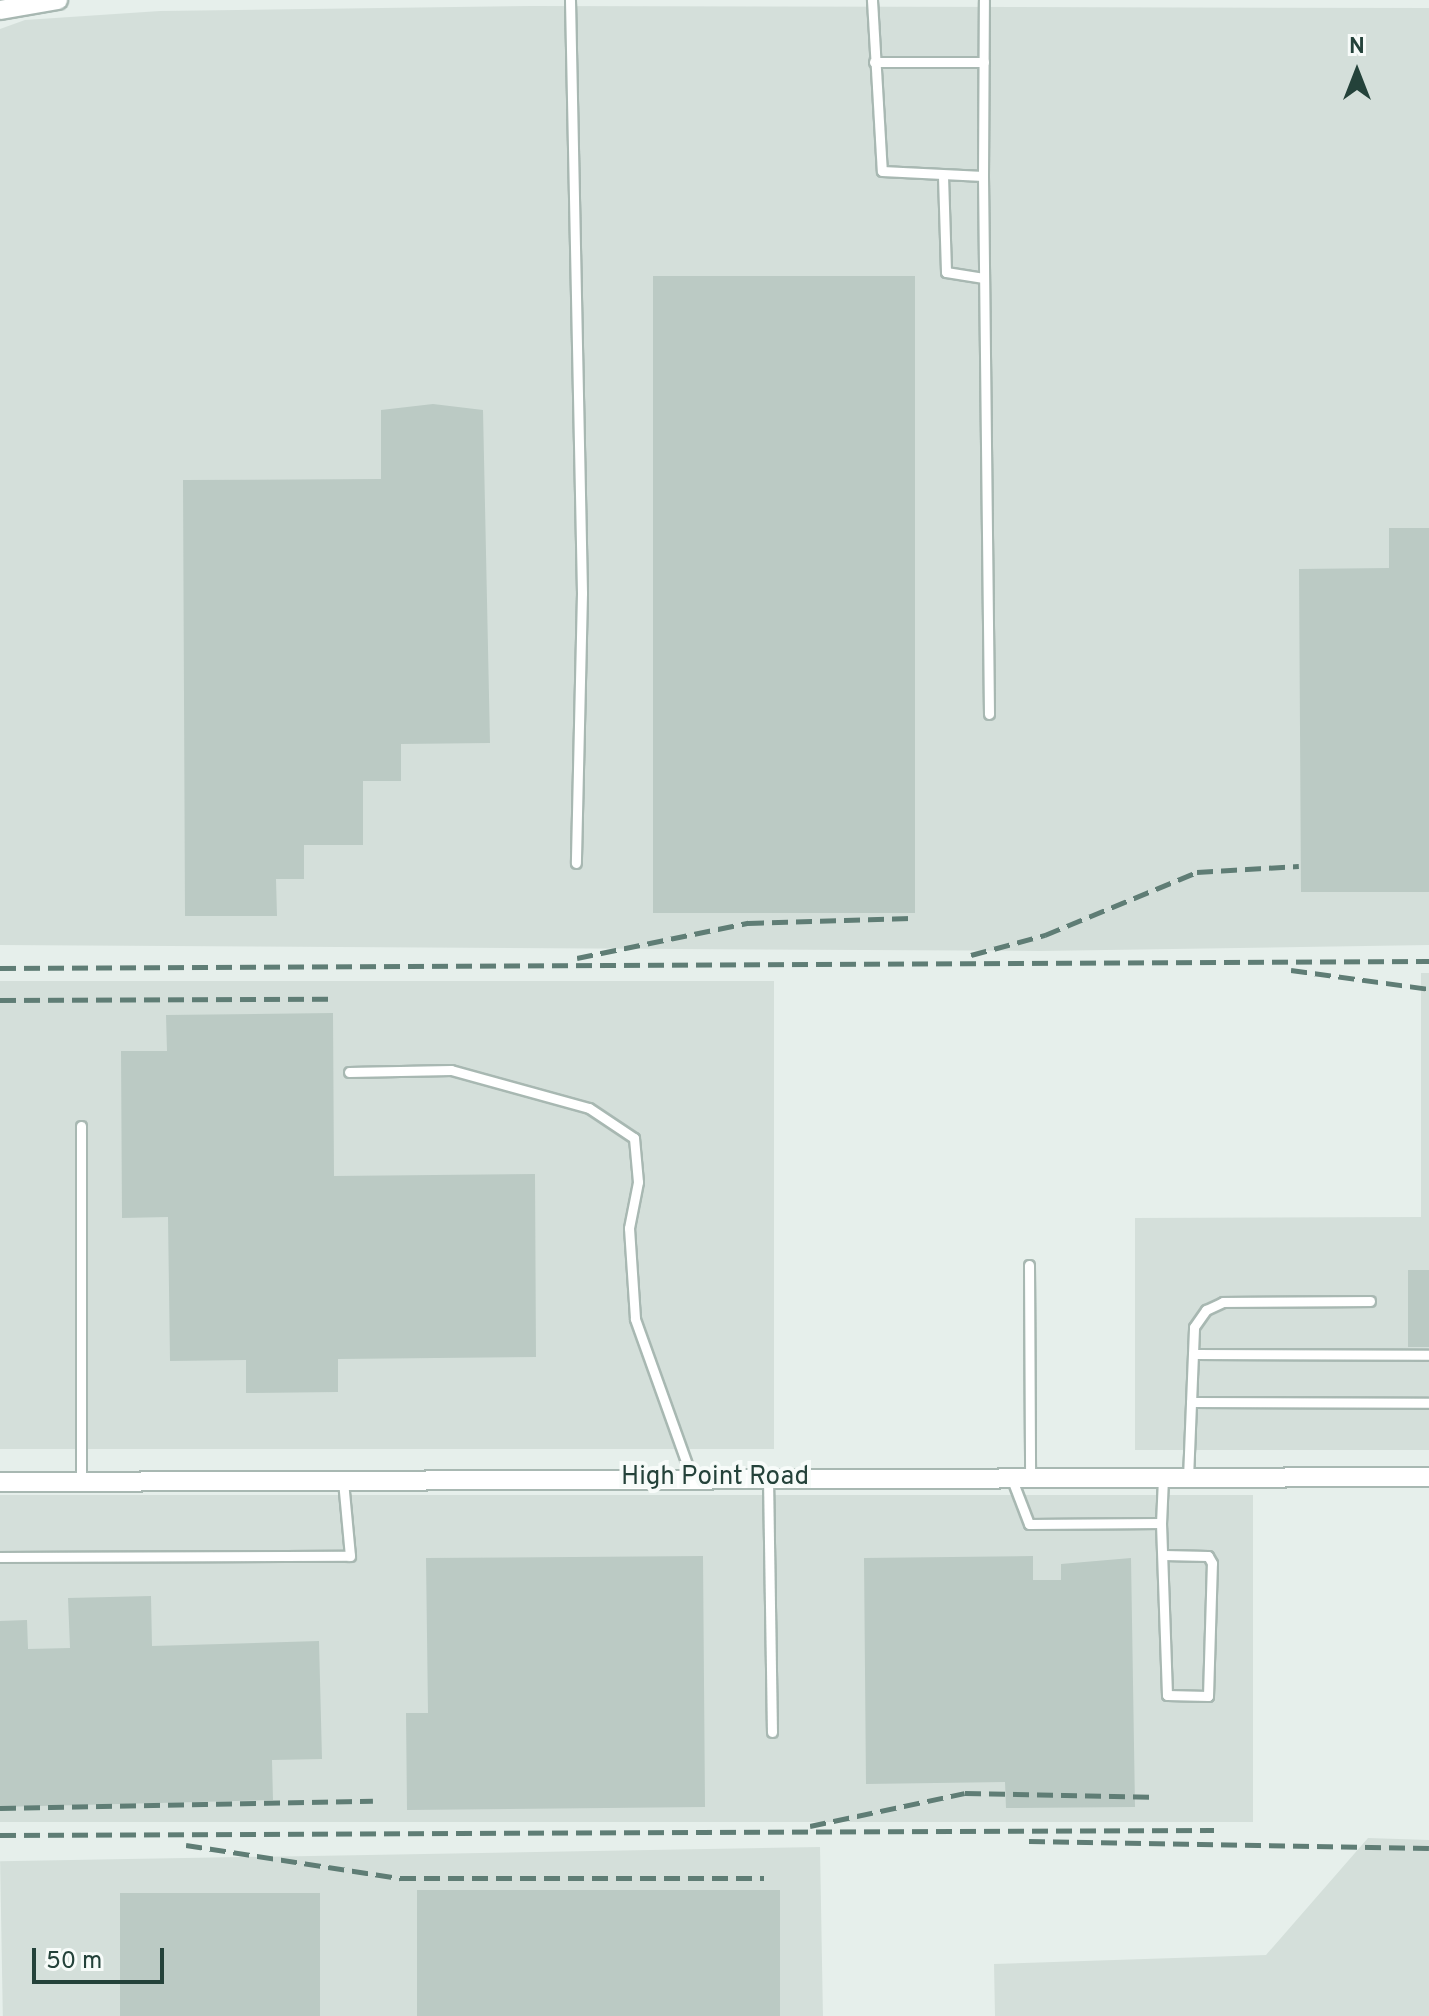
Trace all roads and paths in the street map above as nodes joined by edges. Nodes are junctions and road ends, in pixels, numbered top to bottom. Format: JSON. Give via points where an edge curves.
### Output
{"nodes":[{"id":1,"x":58,"y":0,"type":"edge"},
{"id":2,"x":570,"y":0,"type":"edge"},
{"id":3,"x":872,"y":0,"type":"edge"},
{"id":4,"x":984,"y":0,"type":"edge"},
{"id":5,"x":0,"y":10,"type":"edge"},
{"id":6,"x":874,"y":62,"type":"junction"},
{"id":7,"x":984,"y":62,"type":"junction"},
{"id":8,"x":943,"y":176,"type":"junction"},
{"id":9,"x":983,"y":176,"type":"junction"},
{"id":10,"x":984,"y":278,"type":"junction"},
{"id":11,"x":989,"y":714,"type":"dead end"},
{"id":12,"x":576,"y":863,"type":"dead end"},
{"id":13,"x":349,"y":1072,"type":"dead end"},
{"id":14,"x":81,"y":1126,"type":"dead end"},
{"id":15,"x":1029,"y":1265,"type":"dead end"},
{"id":16,"x":1370,"y":1301,"type":"dead end"},
{"id":17,"x":1193,"y":1354,"type":"junction"},
{"id":18,"x":1429,"y":1355,"type":"edge"},
{"id":19,"x":1191,"y":1402,"type":"junction"},
{"id":20,"x":1429,"y":1403,"type":"edge"},
{"id":21,"x":1020,"y":1477,"type":"junction"},
{"id":22,"x":1429,"y":1477,"type":"edge"},
{"id":23,"x":692,"y":1478,"type":"junction"},
{"id":24,"x":768,"y":1478,"type":"junction"},
{"id":25,"x":1163,"y":1478,"type":"junction"},
{"id":26,"x":1188,"y":1478,"type":"junction"},
{"id":27,"x":343,"y":1480,"type":"junction"},
{"id":28,"x":0,"y":1482,"type":"edge"},
{"id":29,"x":81,"y":1482,"type":"junction"},
{"id":30,"x":1161,"y":1523,"type":"junction"},
{"id":31,"x":1164,"y":1555,"type":"junction"},
{"id":32,"x":0,"y":1557,"type":"edge"},
{"id":33,"x":772,"y":1732,"type":"dead end"}],
"edges":[{"from":1,"to":5,"type":"street"},
{"from":2,"to":12,"type":"lane","via":[[572,371],[582,593]]},
{"from":3,"to":6,"type":"lane"},
{"from":4,"to":7,"type":"lane"},
{"from":6,"to":7,"type":"lane"},
{"from":6,"to":8,"type":"lane","via":[[882,171]]},
{"from":7,"to":9,"type":"lane"},
{"from":8,"to":9,"type":"lane"},
{"from":8,"to":10,"type":"lane","via":[[946,272]]},
{"from":9,"to":10,"type":"lane"},
{"from":10,"to":11,"type":"lane"},
{"from":13,"to":23,"type":"lane","via":[[451,1070],[589,1108],[634,1138],[638,1182],[629,1228],[635,1319]]},
{"from":14,"to":29,"type":"lane"},
{"from":15,"to":21,"type":"lane"},
{"from":16,"to":17,"type":"lane","via":[[1223,1302],[1194,1327]]},
{"from":17,"to":18,"type":"lane"},
{"from":17,"to":19,"type":"lane"},
{"from":19,"to":20,"type":"lane"},
{"from":19,"to":26,"type":"lane"},
{"from":21,"to":24,"type":"street","name":"High Point Road"},
{"from":21,"to":25,"type":"street","name":"High Point Road"},
{"from":21,"to":30,"type":"lane","via":[[1029,1524]]},
{"from":22,"to":26,"type":"street","name":"High Point Road"},
{"from":23,"to":24,"type":"street","name":"High Point Road"},
{"from":23,"to":27,"type":"street","name":"High Point Road"},
{"from":24,"to":33,"type":"lane"},
{"from":25,"to":26,"type":"street","name":"High Point Road"},
{"from":25,"to":30,"type":"lane"},
{"from":27,"to":29,"type":"street","name":"High Point Road"},
{"from":27,"to":32,"type":"lane","via":[[350,1556]]},
{"from":28,"to":29,"type":"street","name":"High Point Road"},
{"from":30,"to":31,"type":"lane"},
{"from":31,"to":31,"type":"lane","via":[[1167,1695],[1208,1696],[1212,1563],[1208,1556]]}]}
